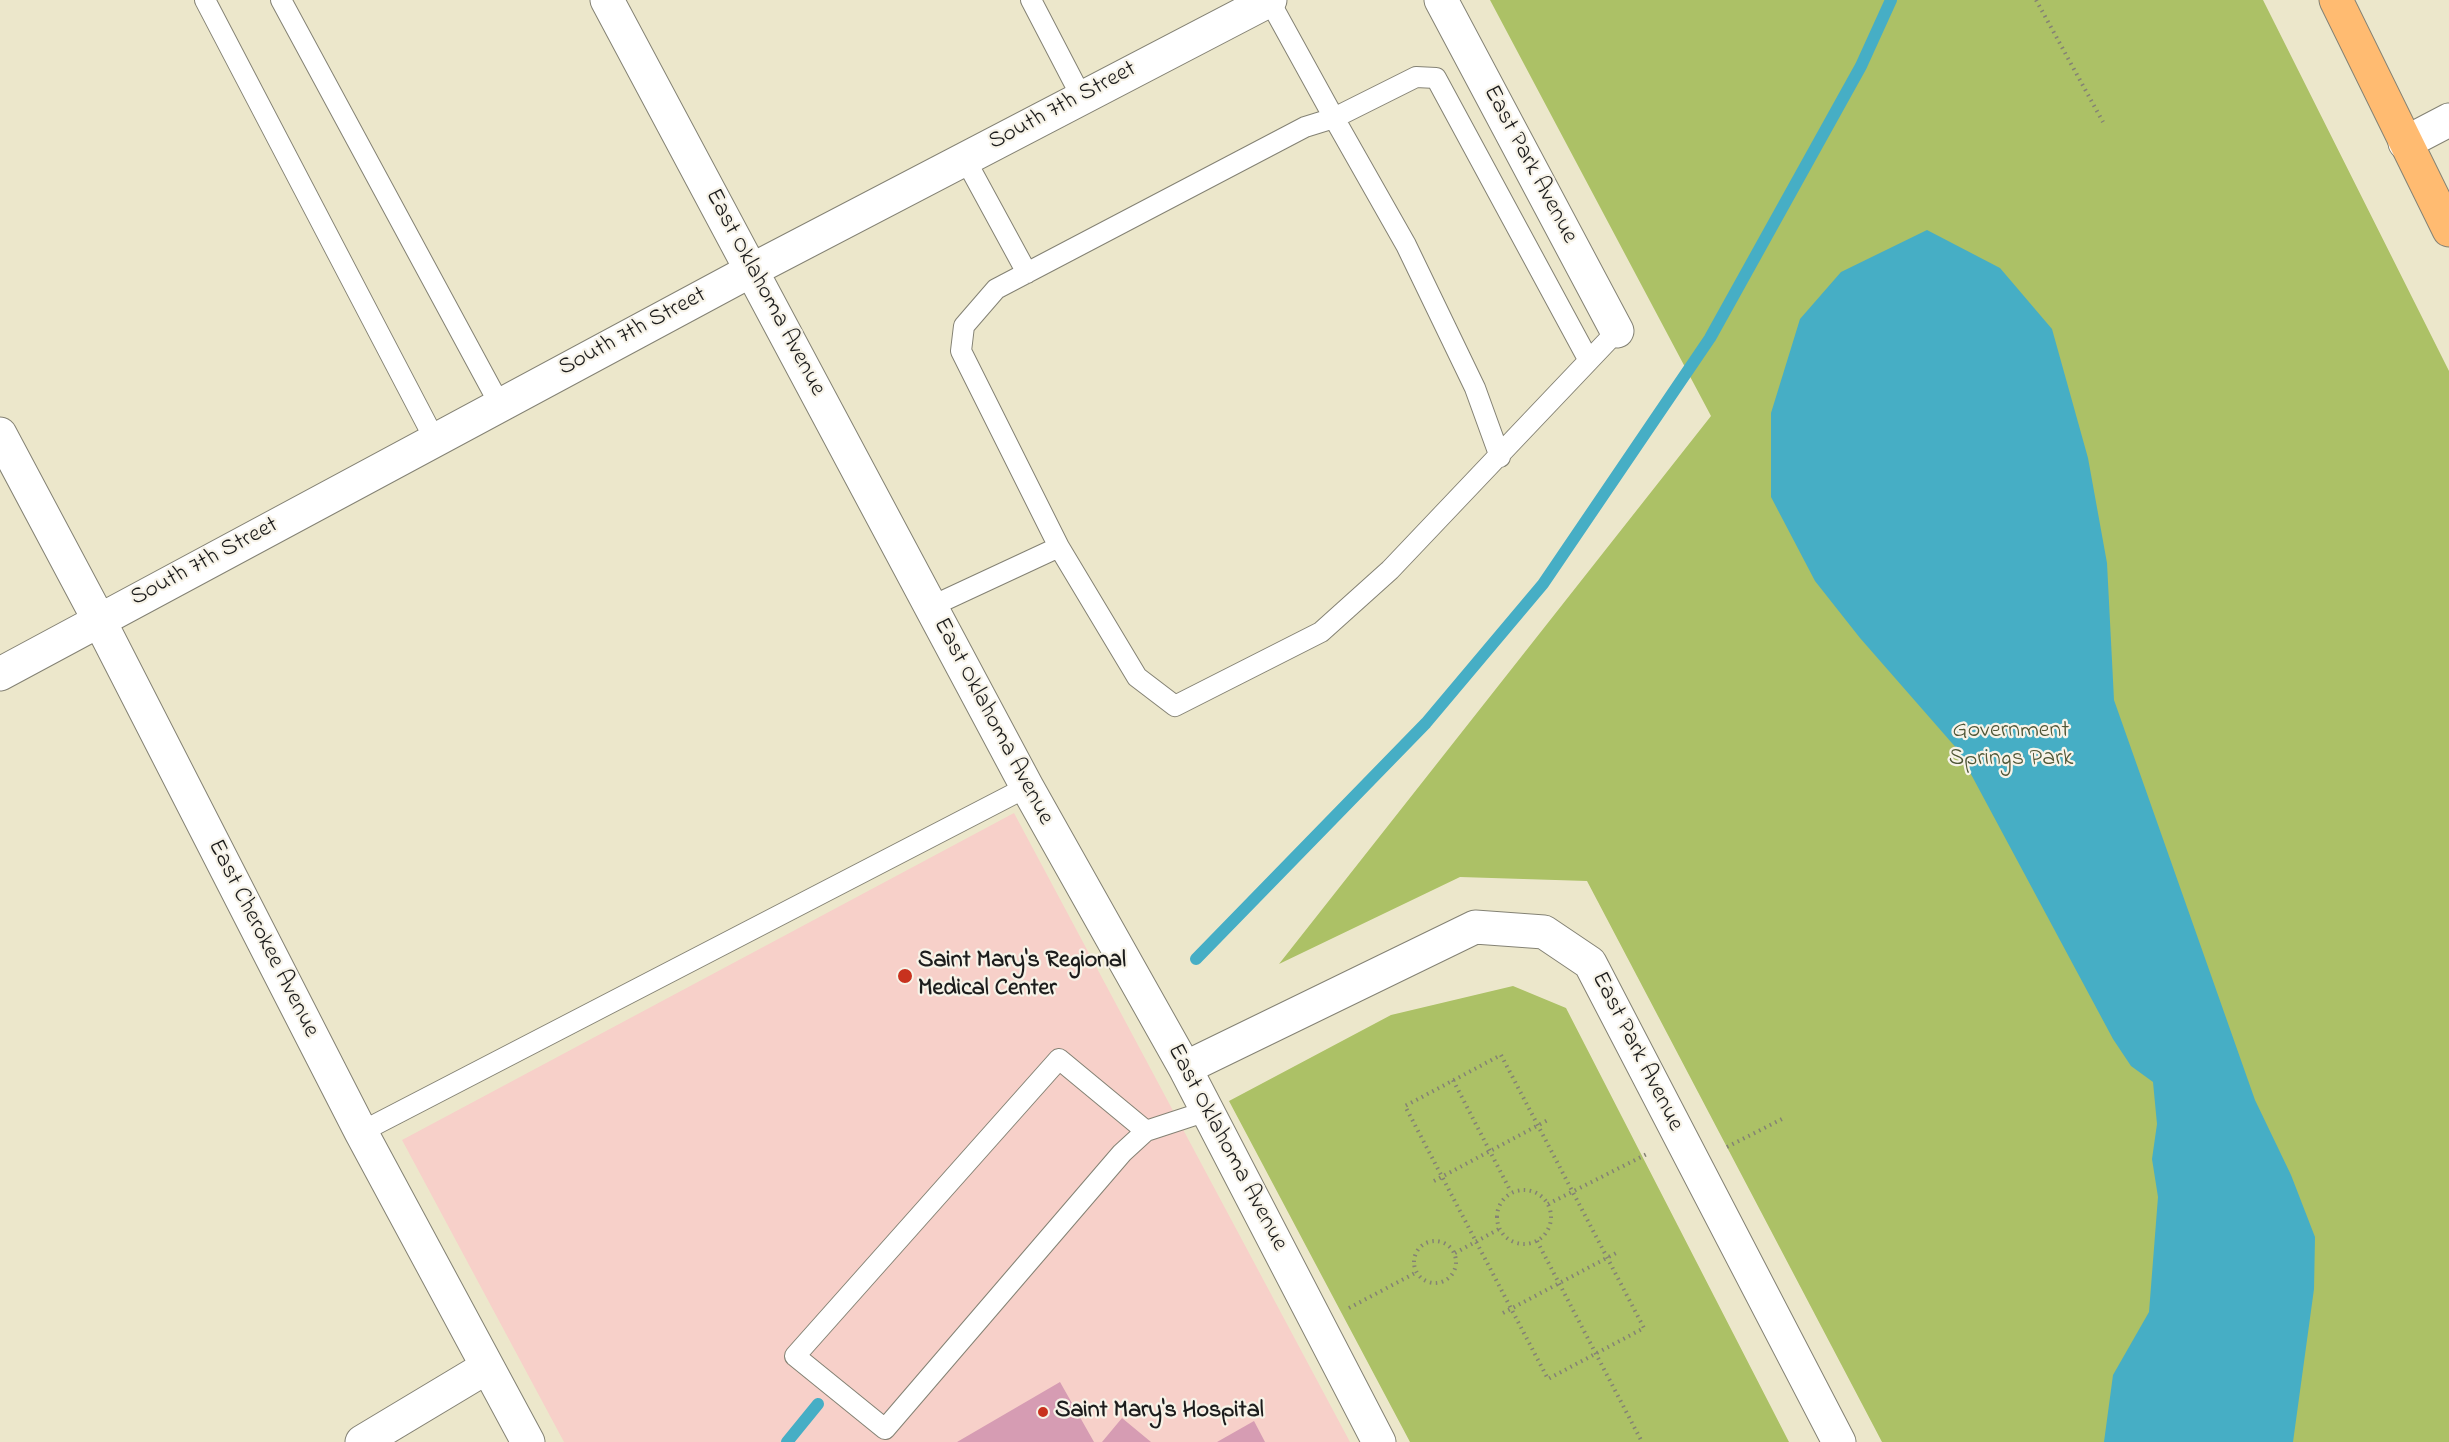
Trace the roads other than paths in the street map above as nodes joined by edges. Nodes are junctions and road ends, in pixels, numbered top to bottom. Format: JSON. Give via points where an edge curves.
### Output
{"nodes":[{"id":1,"x":206,"y":0,"type":"edge"},
{"id":2,"x":281,"y":0,"type":"edge"},
{"id":3,"x":607,"y":0,"type":"edge"},
{"id":4,"x":1031,"y":0,"type":"edge"},
{"id":5,"x":1270,"y":0,"type":"edge"},
{"id":6,"x":1441,"y":0,"type":"edge"},
{"id":7,"x":2336,"y":0,"type":"edge"},
{"id":8,"x":1082,"y":98,"type":"junction"},
{"id":9,"x":1334,"y":118,"type":"junction"},
{"id":10,"x":2449,"y":120,"type":"edge"},
{"id":11,"x":2405,"y":143,"type":"junction"},
{"id":12,"x":964,"y":159,"type":"junction"},
{"id":13,"x":2449,"y":230,"type":"edge"},
{"id":14,"x":752,"y":270,"type":"junction"},
{"id":15,"x":1027,"y":273,"type":"junction"},
{"id":16,"x":1617,"y":331,"type":"joint"},
{"id":17,"x":1588,"y":359,"type":"junction"},
{"id":18,"x":500,"y":405,"type":"junction"},
{"id":19,"x":0,"y":434,"type":"edge"},
{"id":20,"x":435,"y":440,"type":"junction"},
{"id":21,"x":1500,"y":457,"type":"junction"},
{"id":22,"x":1059,"y":547,"type":"junction"},
{"id":23,"x":930,"y":607,"type":"junction"},
{"id":24,"x":99,"y":620,"type":"junction"},
{"id":25,"x":0,"y":674,"type":"edge"},
{"id":26,"x":1027,"y":787,"type":"junction"},
{"id":27,"x":1185,"y":1068,"type":"junction"},
{"id":28,"x":1207,"y":1111,"type":"junction"},
{"id":29,"x":1146,"y":1131,"type":"junction"},
{"id":30,"x":361,"y":1132,"type":"junction"},
{"id":31,"x":488,"y":1367,"type":"junction"},
{"id":32,"x":362,"y":1442,"type":"edge"},
{"id":33,"x":528,"y":1442,"type":"edge"},
{"id":34,"x":1379,"y":1442,"type":"edge"},
{"id":35,"x":1839,"y":1442,"type":"edge"}],
"edges":[{"from":1,"to":20,"type":"lane"},
{"from":2,"to":18,"type":"lane"},
{"from":3,"to":14,"type":"street","name":"East Oklahoma Avenue"},
{"from":4,"to":8,"type":"lane"},
{"from":5,"to":8,"type":"street","name":"South 7th Street"},
{"from":5,"to":9,"type":"lane"},
{"from":6,"to":16,"type":"street","name":"East Park Avenue"},
{"from":7,"to":11,"type":"highway"},
{"from":8,"to":12,"type":"street","name":"South 7th Street"},
{"from":9,"to":15,"type":"lane","via":[[1305,127]]},
{"from":9,"to":17,"type":"lane","via":[[1416,77],[1436,78]]},
{"from":9,"to":21,"type":"lane","via":[[1421,276],[1475,388]]},
{"from":10,"to":11,"type":"street"},
{"from":11,"to":13,"type":"highway"},
{"from":12,"to":14,"type":"street","name":"South 7th Street"},
{"from":12,"to":15,"type":"lane"},
{"from":14,"to":18,"type":"street","name":"South 7th Street"},
{"from":14,"to":23,"type":"street","name":"East Oklahoma Avenue"},
{"from":15,"to":22,"type":"lane","via":[[996,289],[964,326],[961,351]]},
{"from":16,"to":17,"type":"lane"},
{"from":17,"to":21,"type":"lane"},
{"from":18,"to":20,"type":"street","name":"South 7th Street"},
{"from":19,"to":24,"type":"street","name":"East Cherokee Avenue"},
{"from":20,"to":24,"type":"street","name":"South 7th Street"},
{"from":21,"to":22,"type":"lane","via":[[1390,570],[1321,633],[1175,706],[1137,677]]},
{"from":22,"to":23,"type":"lane"},
{"from":23,"to":26,"type":"street","name":"East Oklahoma Avenue"},
{"from":24,"to":25,"type":"street","name":"South 7th Street"},
{"from":24,"to":30,"type":"street","name":"East Cherokee Avenue"},
{"from":26,"to":27,"type":"street","name":"East Oklahoma Avenue"},
{"from":26,"to":30,"type":"lane"},
{"from":27,"to":28,"type":"street","name":"East Oklahoma Avenue"},
{"from":27,"to":35,"type":"street","name":"East Park Avenue","via":[[1475,927],[1544,932],[1590,963]]},
{"from":28,"to":29,"type":"lane"},
{"from":28,"to":34,"type":"street","name":"East Oklahoma Avenue"},
{"from":29,"to":29,"type":"lane","via":[[1122,1153],[885,1429],[795,1356],[1059,1059]]},
{"from":30,"to":31,"type":"street","name":"East Cherokee Avenue"},
{"from":31,"to":32,"type":"street"},
{"from":31,"to":33,"type":"street","name":"East Cherokee Avenue"}]}
